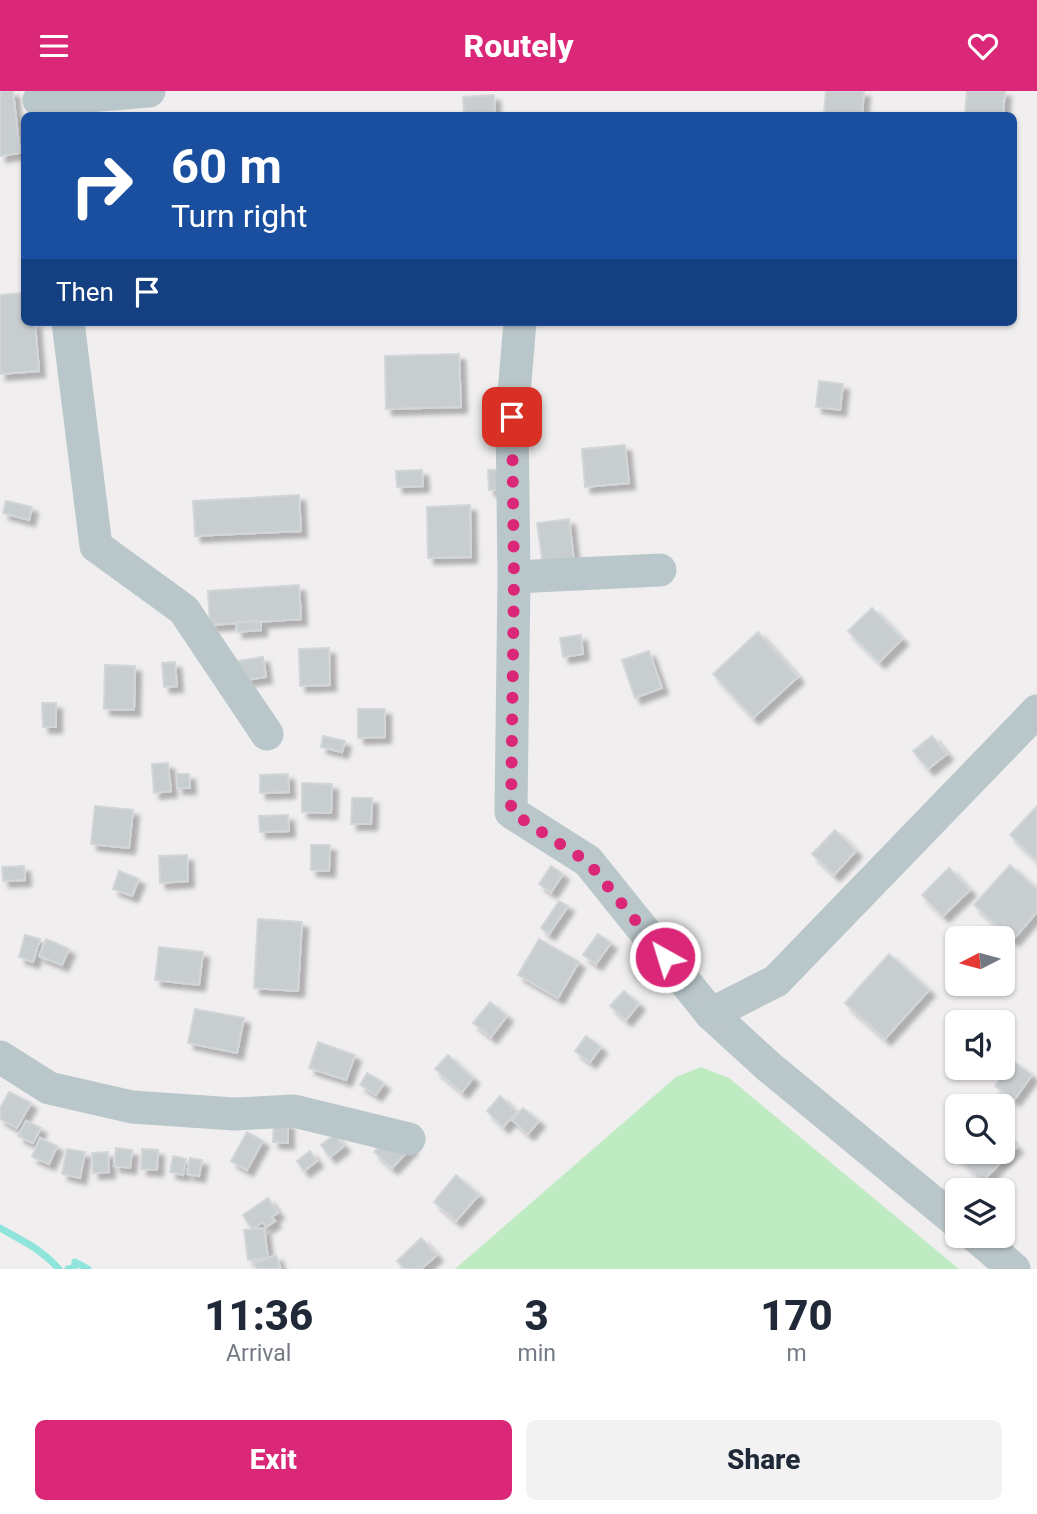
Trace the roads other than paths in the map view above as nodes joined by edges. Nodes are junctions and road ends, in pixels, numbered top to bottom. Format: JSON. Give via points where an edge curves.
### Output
{"nodes":[{"id":1,"x":149,"y":91,"type":"edge"},
{"id":2,"x":40,"y":102,"type":"edge"},
{"id":3,"x":68,"y":326,"type":"edge"},
{"id":4,"x":520,"y":326,"type":"edge"},
{"id":5,"x":660,"y":570,"type":"dead end"},
{"id":6,"x":514,"y":577,"type":"junction"},
{"id":7,"x":1037,"y":711,"type":"edge"},
{"id":8,"x":267,"y":734,"type":"dead end"},
{"id":9,"x":712,"y":1014,"type":"junction"},
{"id":10,"x":0,"y":1057,"type":"edge"},
{"id":11,"x":409,"y":1139,"type":"dead end"},
{"id":12,"x":945,"y":1212,"type":"edge"},
{"id":13,"x":989,"y":1248,"type":"edge"},
{"id":14,"x":1014,"y":1269,"type":"edge"}],
"edges":[{"from":1,"to":2,"type":"street"},
{"from":3,"to":8,"type":"street","via":[[96,546],[184,610]]},
{"from":4,"to":6,"type":"street","via":[[512,417]]},
{"from":5,"to":6,"type":"street"},
{"from":6,"to":9,"type":"street","via":[[511,812],[588,862]]},
{"from":7,"to":9,"type":"street","via":[[776,981]]},
{"from":9,"to":12,"type":"street"},
{"from":10,"to":11,"type":"street","via":[[49,1088],[132,1107],[234,1114],[294,1111]]},
{"from":13,"to":14,"type":"street"}]}
